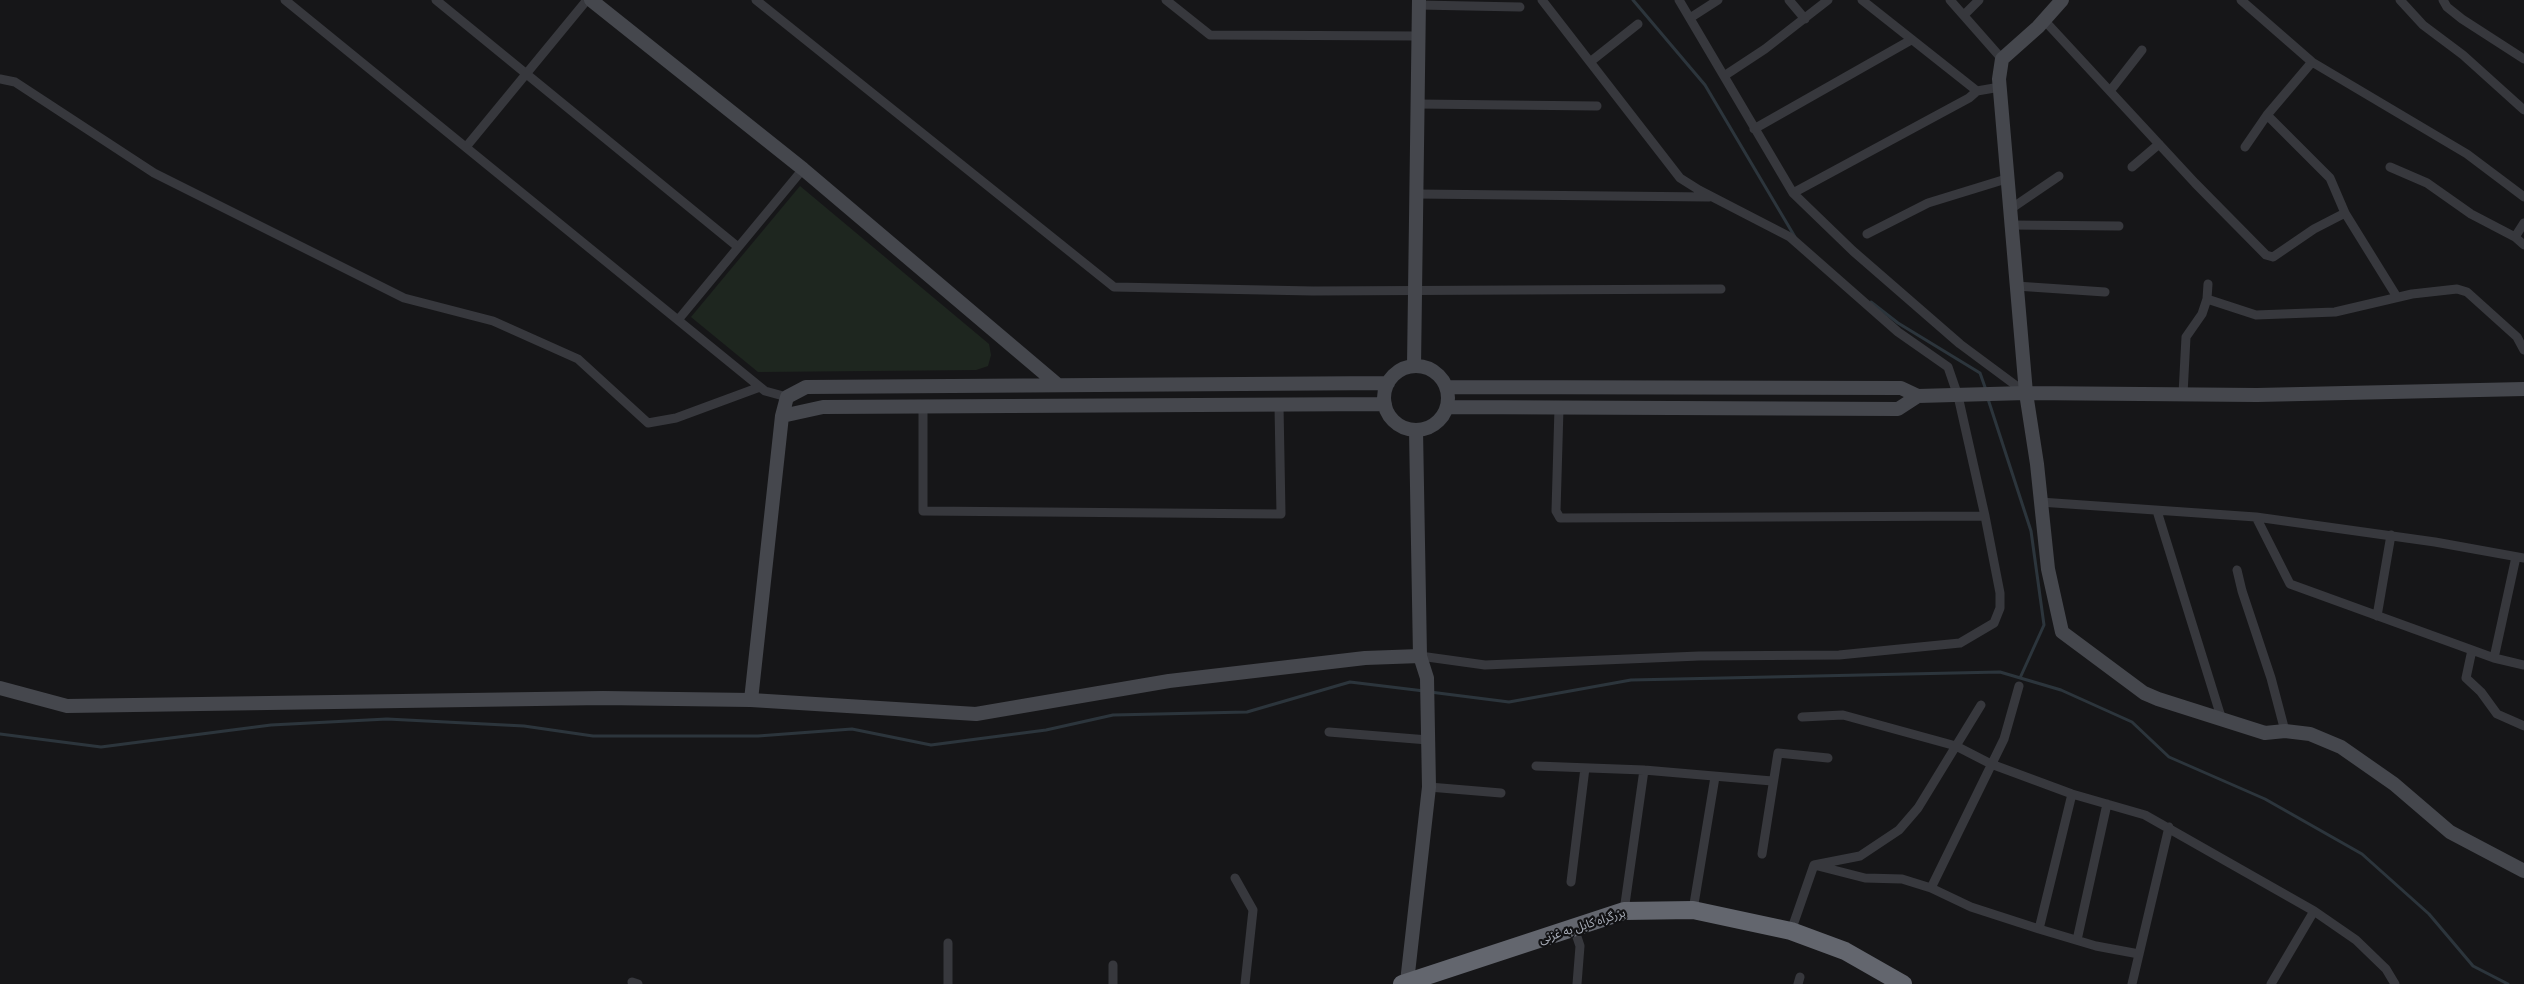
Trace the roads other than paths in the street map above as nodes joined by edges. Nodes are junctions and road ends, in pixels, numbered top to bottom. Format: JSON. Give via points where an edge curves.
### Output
{"nodes":[{"id":1,"x":285,"y":0,"type":"edge"},
{"id":2,"x":436,"y":0,"type":"edge"},
{"id":3,"x":587,"y":0,"type":"edge"},
{"id":4,"x":591,"y":0,"type":"edge"},
{"id":5,"x":756,"y":0,"type":"edge"},
{"id":6,"x":1166,"y":0,"type":"edge"},
{"id":7,"x":1542,"y":0,"type":"edge"},
{"id":8,"x":1679,"y":0,"type":"edge"},
{"id":9,"x":1718,"y":0,"type":"edge"},
{"id":10,"x":1789,"y":0,"type":"edge"},
{"id":11,"x":1828,"y":0,"type":"edge"},
{"id":12,"x":1862,"y":0,"type":"edge"},
{"id":13,"x":1950,"y":0,"type":"edge"},
{"id":14,"x":1979,"y":0,"type":"edge"},
{"id":15,"x":2062,"y":0,"type":"edge"},
{"id":16,"x":2241,"y":0,"type":"edge"},
{"id":17,"x":2400,"y":0,"type":"edge"},
{"id":18,"x":2443,"y":0,"type":"edge"},
{"id":19,"x":1419,"y":2,"type":"edge"},
{"id":20,"x":1520,"y":7,"type":"dead end"},
{"id":21,"x":1964,"y":15,"type":"junction"},
{"id":22,"x":1690,"y":18,"type":"junction"},
{"id":23,"x":1804,"y":18,"type":"junction"},
{"id":24,"x":2044,"y":20,"type":"junction"},
{"id":25,"x":1638,"y":24,"type":"dead end"},
{"id":26,"x":1419,"y":36,"type":"junction"},
{"id":27,"x":1911,"y":40,"type":"junction"},
{"id":28,"x":2142,"y":50,"type":"dead end"},
{"id":29,"x":2002,"y":59,"type":"junction"},
{"id":30,"x":2524,"y":60,"type":"edge"},
{"id":31,"x":1590,"y":62,"type":"junction"},
{"id":32,"x":2312,"y":62,"type":"junction"},
{"id":33,"x":526,"y":74,"type":"junction"},
{"id":34,"x":1724,"y":76,"type":"junction"},
{"id":35,"x":0,"y":79,"type":"edge"},
{"id":36,"x":2000,"y":87,"type":"junction"},
{"id":37,"x":1977,"y":91,"type":"junction"},
{"id":38,"x":2110,"y":91,"type":"junction"},
{"id":39,"x":1418,"y":104,"type":"junction"},
{"id":40,"x":1597,"y":106,"type":"dead end"},
{"id":41,"x":2524,"y":110,"type":"edge"},
{"id":42,"x":2266,"y":115,"type":"junction"},
{"id":43,"x":1754,"y":129,"type":"junction"},
{"id":44,"x":2159,"y":144,"type":"junction"},
{"id":45,"x":466,"y":147,"type":"junction"},
{"id":46,"x":2246,"y":148,"type":"dead end"},
{"id":47,"x":2132,"y":167,"type":"dead end"},
{"id":48,"x":2390,"y":167,"type":"dead end"},
{"id":49,"x":803,"y":169,"type":"junction"},
{"id":50,"x":2060,"y":176,"type":"dead end"},
{"id":51,"x":2006,"y":179,"type":"junction"},
{"id":52,"x":1793,"y":193,"type":"junction"},
{"id":53,"x":1416,"y":194,"type":"junction"},
{"id":54,"x":1712,"y":197,"type":"junction"},
{"id":55,"x":2524,"y":197,"type":"edge"},
{"id":56,"x":2009,"y":210,"type":"junction"},
{"id":57,"x":2345,"y":213,"type":"junction"},
{"id":58,"x":2524,"y":223,"type":"edge"},
{"id":59,"x":2010,"y":225,"type":"junction"},
{"id":60,"x":2119,"y":226,"type":"dead end"},
{"id":61,"x":1866,"y":234,"type":"dead end"},
{"id":62,"x":2515,"y":237,"type":"junction"},
{"id":63,"x":2524,"y":245,"type":"edge"},
{"id":64,"x":738,"y":247,"type":"junction"},
{"id":65,"x":2208,"y":284,"type":"dead end"},
{"id":66,"x":2016,"y":286,"type":"junction"},
{"id":67,"x":1721,"y":289,"type":"dead end"},
{"id":68,"x":1415,"y":291,"type":"junction"},
{"id":69,"x":2105,"y":292,"type":"dead end"},
{"id":70,"x":2397,"y":297,"type":"junction"},
{"id":71,"x":2208,"y":299,"type":"junction"},
{"id":72,"x":678,"y":320,"type":"junction"},
{"id":73,"x":2524,"y":350,"type":"edge"},
{"id":74,"x":1414,"y":366,"type":"junction"},
{"id":75,"x":1388,"y":383,"type":"junction"},
{"id":76,"x":1058,"y":385,"type":"junction"},
{"id":77,"x":760,"y":387,"type":"junction"},
{"id":78,"x":1447,"y":387,"type":"junction"},
{"id":79,"x":2524,"y":389,"type":"edge"},
{"id":80,"x":2026,"y":393,"type":"junction"},
{"id":81,"x":2183,"y":394,"type":"junction"},
{"id":82,"x":1918,"y":396,"type":"junction"},
{"id":83,"x":1958,"y":396,"type":"junction"},
{"id":84,"x":787,"y":398,"type":"junction"},
{"id":85,"x":1385,"y":404,"type":"junction"},
{"id":86,"x":923,"y":406,"type":"junction"},
{"id":87,"x":1279,"y":406,"type":"junction"},
{"id":88,"x":1447,"y":407,"type":"junction"},
{"id":89,"x":1559,"y":408,"type":"junction"},
{"id":90,"x":782,"y":416,"type":"junction"},
{"id":91,"x":1416,"y":430,"type":"junction"},
{"id":92,"x":2040,"y":502,"type":"junction"},
{"id":93,"x":2157,"y":511,"type":"junction"},
{"id":94,"x":1986,"y":516,"type":"junction"},
{"id":95,"x":2256,"y":517,"type":"junction"},
{"id":96,"x":2391,"y":535,"type":"junction"},
{"id":97,"x":2520,"y":557,"type":"edge"},
{"id":98,"x":2237,"y":570,"type":"dead end"},
{"id":99,"x":2377,"y":616,"type":"junction"},
{"id":100,"x":2472,"y":650,"type":"junction"},
{"id":101,"x":1420,"y":656,"type":"junction"},
{"id":102,"x":2494,"y":658,"type":"junction"},
{"id":103,"x":2524,"y":665,"type":"edge"},
{"id":104,"x":2019,"y":686,"type":"dead end"},
{"id":105,"x":0,"y":688,"type":"edge"},
{"id":106,"x":750,"y":700,"type":"junction"},
{"id":107,"x":1980,"y":705,"type":"dead end"},
{"id":108,"x":1802,"y":718,"type":"dead end"},
{"id":109,"x":2222,"y":720,"type":"junction"},
{"id":110,"x":2524,"y":726,"type":"edge"},
{"id":111,"x":2285,"y":731,"type":"junction"},
{"id":112,"x":1329,"y":732,"type":"dead end"},
{"id":113,"x":1428,"y":735,"type":"junction"},
{"id":114,"x":1956,"y":746,"type":"junction"},
{"id":115,"x":1828,"y":758,"type":"dead end"},
{"id":116,"x":1991,"y":764,"type":"junction"},
{"id":117,"x":1536,"y":766,"type":"dead end"},
{"id":118,"x":1585,"y":768,"type":"junction"},
{"id":119,"x":1644,"y":770,"type":"junction"},
{"id":120,"x":1715,"y":777,"type":"junction"},
{"id":121,"x":1772,"y":781,"type":"junction"},
{"id":122,"x":1429,"y":787,"type":"junction"},
{"id":123,"x":1501,"y":793,"type":"dead end"},
{"id":124,"x":2072,"y":794,"type":"junction"},
{"id":125,"x":2107,"y":804,"type":"junction"},
{"id":126,"x":2169,"y":827,"type":"junction"},
{"id":127,"x":1762,"y":854,"type":"dead end"},
{"id":128,"x":1814,"y":865,"type":"junction"},
{"id":129,"x":2524,"y":870,"type":"edge"},
{"id":130,"x":1235,"y":878,"type":"dead end"},
{"id":131,"x":1572,"y":882,"type":"dead end"},
{"id":132,"x":1931,"y":888,"type":"junction"},
{"id":133,"x":1693,"y":910,"type":"junction"},
{"id":134,"x":1624,"y":911,"type":"junction"},
{"id":135,"x":2314,"y":911,"type":"junction"},
{"id":136,"x":1574,"y":928,"type":"junction"},
{"id":137,"x":2039,"y":929,"type":"junction"},
{"id":138,"x":1791,"y":932,"type":"junction"},
{"id":139,"x":2077,"y":940,"type":"junction"},
{"id":140,"x":948,"y":943,"type":"dead end"},
{"id":141,"x":2139,"y":954,"type":"junction"},
{"id":142,"x":1113,"y":965,"type":"dead end"},
{"id":143,"x":1404,"y":983,"type":"edge"},
{"id":144,"x":948,"y":984,"type":"edge"},
{"id":145,"x":1113,"y":984,"type":"edge"},
{"id":146,"x":1245,"y":984,"type":"edge"},
{"id":147,"x":1577,"y":984,"type":"edge"},
{"id":148,"x":1903,"y":984,"type":"edge"},
{"id":149,"x":2132,"y":984,"type":"edge"},
{"id":150,"x":2271,"y":984,"type":"edge"},
{"id":151,"x":2394,"y":984,"type":"edge"}],
"edges":[{"from":1,"to":45,"type":"street"},
{"from":2,"to":33,"type":"street"},
{"from":3,"to":33,"type":"street"},
{"from":4,"to":49,"type":"street"},
{"from":5,"to":68,"type":"street","via":[[1114,286]]},
{"from":6,"to":26,"type":"street","via":[[1210,35]]},
{"from":7,"to":31,"type":"street"},
{"from":8,"to":22,"type":"street"},
{"from":9,"to":22,"type":"street"},
{"from":10,"to":23,"type":"street"},
{"from":11,"to":23,"type":"street"},
{"from":12,"to":27,"type":"street"},
{"from":13,"to":21,"type":"street"},
{"from":14,"to":21,"type":"street"},
{"from":15,"to":24,"type":"street"},
{"from":16,"to":32,"type":"street"},
{"from":17,"to":41,"type":"street","via":[[2423,26],[2463,55]]},
{"from":18,"to":30,"type":"street","via":[[2462,20]]},
{"from":19,"to":20,"type":"street"},
{"from":19,"to":26,"type":"street"},
{"from":21,"to":29,"type":"street"},
{"from":22,"to":34,"type":"street"},
{"from":23,"to":34,"type":"street"},
{"from":24,"to":29,"type":"street"},
{"from":24,"to":38,"type":"street"},
{"from":25,"to":31,"type":"street"},
{"from":26,"to":39,"type":"street"},
{"from":27,"to":37,"type":"street"},
{"from":27,"to":43,"type":"street"},
{"from":28,"to":38,"type":"street"},
{"from":29,"to":36,"type":"street"},
{"from":31,"to":54,"type":"street","via":[[1680,178]]},
{"from":32,"to":42,"type":"street"},
{"from":32,"to":55,"type":"street","via":[[2467,154]]},
{"from":33,"to":45,"type":"street"},
{"from":33,"to":64,"type":"street"},
{"from":34,"to":43,"type":"street"},
{"from":35,"to":77,"type":"street","via":[[15,82],[154,174],[404,298],[493,322],[578,359],[648,423],[676,418]]},
{"from":36,"to":37,"type":"street"},
{"from":36,"to":51,"type":"street"},
{"from":37,"to":52,"type":"street","via":[[1970,98]]},
{"from":38,"to":44,"type":"street"},
{"from":39,"to":40,"type":"street"},
{"from":39,"to":53,"type":"street"},
{"from":42,"to":46,"type":"street"},
{"from":42,"to":57,"type":"street","via":[[2330,178]]},
{"from":43,"to":52,"type":"street"},
{"from":44,"to":47,"type":"street"},
{"from":44,"to":57,"type":"street","via":[[2194,184],[2266,255],[2273,257],[2314,229]]},
{"from":45,"to":72,"type":"street"},
{"from":48,"to":62,"type":"street","via":[[2427,183],[2471,214]]},
{"from":49,"to":64,"type":"street"},
{"from":49,"to":76,"type":"street"},
{"from":50,"to":56,"type":"street"},
{"from":51,"to":56,"type":"street"},
{"from":51,"to":61,"type":"street","via":[[1928,203]]},
{"from":52,"to":80,"type":"street","via":[[1853,251],[1960,344]]},
{"from":53,"to":54,"type":"street"},
{"from":53,"to":68,"type":"street"},
{"from":54,"to":83,"type":"street","via":[[1790,237],[1898,332],[1948,368]]},
{"from":56,"to":59,"type":"street"},
{"from":57,"to":70,"type":"street"},
{"from":58,"to":62,"type":"street"},
{"from":59,"to":60,"type":"street"},
{"from":59,"to":66,"type":"street"},
{"from":62,"to":63,"type":"street"},
{"from":64,"to":72,"type":"street"},
{"from":65,"to":71,"type":"street"},
{"from":66,"to":69,"type":"street"},
{"from":66,"to":80,"type":"street"},
{"from":67,"to":68,"type":"street"},
{"from":68,"to":74,"type":"street"},
{"from":70,"to":71,"type":"street","via":[[2335,312],[2256,315]]},
{"from":70,"to":73,"type":"street","via":[[2457,290],[2467,292],[2516,336]]},
{"from":71,"to":81,"type":"street","via":[[2186,338]]},
{"from":72,"to":77,"type":"street"},
{"from":74,"to":75,"type":"street","via":[[1403,368]]},
{"from":74,"to":78,"type":"street","via":[[1434,371]]},
{"from":75,"to":76,"type":"street"},
{"from":75,"to":85,"type":"street","via":[[1384,393]]},
{"from":76,"to":84,"type":"street","via":[[806,387]]},
{"from":77,"to":84,"type":"street"},
{"from":78,"to":82,"type":"street","via":[[1901,388]]},
{"from":78,"to":88,"type":"street"},
{"from":79,"to":81,"type":"street"},
{"from":80,"to":81,"type":"street"},
{"from":80,"to":83,"type":"street"},
{"from":80,"to":92,"type":"street"},
{"from":82,"to":83,"type":"street"},
{"from":82,"to":89,"type":"street","via":[[1898,409]]},
{"from":83,"to":94,"type":"street"},
{"from":84,"to":90,"type":"street"},
{"from":85,"to":87,"type":"street"},
{"from":85,"to":91,"type":"street","via":[[1396,422]]},
{"from":86,"to":87,"type":"street"},
{"from":86,"to":87,"type":"street","via":[[923,511],[1281,514]]},
{"from":86,"to":90,"type":"street","via":[[823,407]]},
{"from":88,"to":89,"type":"street"},
{"from":88,"to":91,"type":"street","via":[[1435,423]]},
{"from":89,"to":94,"type":"street","via":[[1556,511],[1560,518]]},
{"from":90,"to":106,"type":"street"},
{"from":91,"to":101,"type":"street"},
{"from":92,"to":93,"type":"street"},
{"from":92,"to":109,"type":"street","via":[[2048,569],[2062,632],[2144,693]]},
{"from":93,"to":95,"type":"street"},
{"from":93,"to":109,"type":"street"},
{"from":94,"to":101,"type":"street","via":[[2000,608],[1994,623],[1960,643],[1839,655],[1699,656],[1485,666]]},
{"from":95,"to":96,"type":"street"},
{"from":95,"to":99,"type":"street","via":[[2290,584]]},
{"from":96,"to":97,"type":"street"},
{"from":96,"to":99,"type":"street"},
{"from":97,"to":102,"type":"street"},
{"from":98,"to":111,"type":"street"},
{"from":99,"to":100,"type":"street"},
{"from":100,"to":102,"type":"street"},
{"from":100,"to":110,"type":"street","via":[[2466,678],[2497,714]]},
{"from":101,"to":106,"type":"street","via":[[1365,658],[1169,681],[976,714]]},
{"from":101,"to":113,"type":"street","via":[[1427,678]]},
{"from":102,"to":103,"type":"street"},
{"from":104,"to":116,"type":"street","via":[[2004,739]]},
{"from":105,"to":106,"type":"street","via":[[67,706],[603,698]]},
{"from":107,"to":114,"type":"street"},
{"from":108,"to":114,"type":"street","via":[[1844,716]]},
{"from":109,"to":111,"type":"street","via":[[2265,734]]},
{"from":111,"to":129,"type":"street","via":[[2310,734],[2341,747],[2394,784],[2450,832]]},
{"from":112,"to":113,"type":"street"},
{"from":113,"to":122,"type":"street"},
{"from":114,"to":116,"type":"street"},
{"from":114,"to":128,"type":"street","via":[[1918,808],[1899,830],[1860,856]]},
{"from":115,"to":121,"type":"street","via":[[1778,753]]},
{"from":116,"to":124,"type":"street"},
{"from":116,"to":132,"type":"street"},
{"from":117,"to":118,"type":"street"},
{"from":118,"to":119,"type":"street"},
{"from":118,"to":131,"type":"street"},
{"from":119,"to":120,"type":"street"},
{"from":119,"to":134,"type":"street"},
{"from":120,"to":121,"type":"street"},
{"from":120,"to":133,"type":"street"},
{"from":121,"to":127,"type":"street"},
{"from":122,"to":123,"type":"street"},
{"from":122,"to":143,"type":"street"},
{"from":124,"to":125,"type":"street"},
{"from":124,"to":137,"type":"street"},
{"from":125,"to":126,"type":"street","via":[[2145,815]]},
{"from":125,"to":139,"type":"street"},
{"from":126,"to":135,"type":"street"},
{"from":126,"to":141,"type":"street"},
{"from":128,"to":132,"type":"street","via":[[1865,878],[1902,879]]},
{"from":128,"to":138,"type":"street"},
{"from":130,"to":146,"type":"street","via":[[1253,910]]},
{"from":132,"to":137,"type":"street","via":[[1970,907]]},
{"from":133,"to":134,"type":"highway","name":"بزرگراه کابل به غزنی"},
{"from":133,"to":138,"type":"highway","name":"بزرگراه کابل به غزنی"},
{"from":134,"to":136,"type":"highway","name":"بزرگراه کابل به غزنی"},
{"from":135,"to":150,"type":"street"},
{"from":135,"to":151,"type":"street","via":[[2356,940],[2386,969]]},
{"from":136,"to":143,"type":"highway","name":"بزرگراه کابل به غزنی"},
{"from":136,"to":147,"type":"street","via":[[1580,946]]},
{"from":137,"to":139,"type":"street"},
{"from":138,"to":148,"type":"highway","name":"بزرگراه کابل به غزنی","via":[[1845,951]]},
{"from":139,"to":141,"type":"street"},
{"from":140,"to":144,"type":"street"},
{"from":141,"to":149,"type":"street"},
{"from":142,"to":145,"type":"street"}]}
